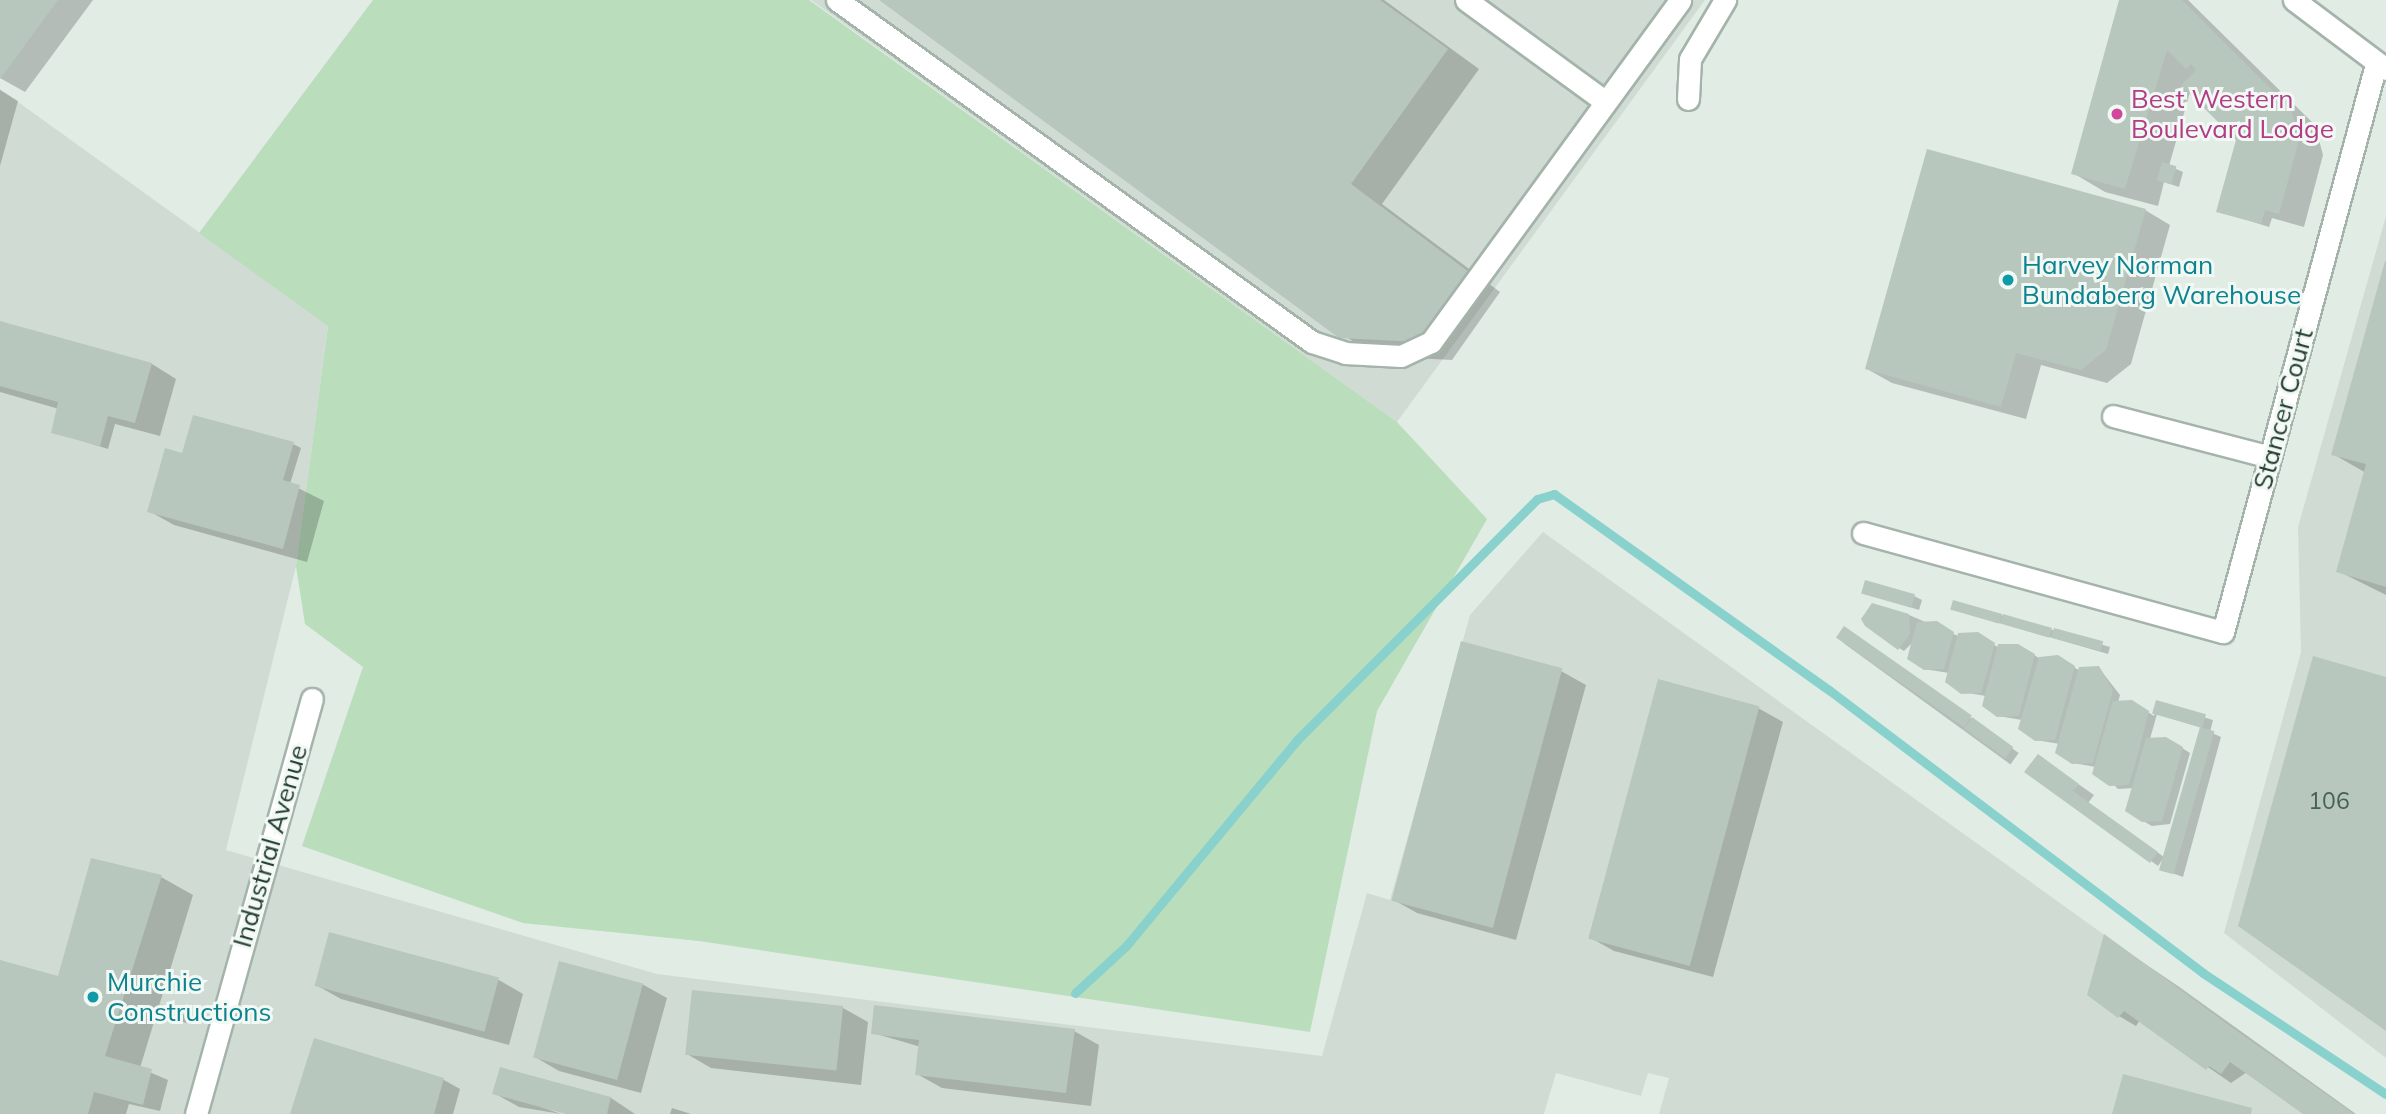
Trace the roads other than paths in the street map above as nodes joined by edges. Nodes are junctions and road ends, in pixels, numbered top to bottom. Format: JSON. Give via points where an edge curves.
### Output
{"nodes":[{"id":1,"x":837,"y":0,"type":"edge"},
{"id":2,"x":1466,"y":0,"type":"edge"},
{"id":3,"x":1679,"y":0,"type":"edge"},
{"id":4,"x":1725,"y":0,"type":"edge"},
{"id":5,"x":2294,"y":0,"type":"edge"},
{"id":6,"x":2381,"y":66,"type":"edge"},
{"id":7,"x":1688,"y":99,"type":"dead end"},
{"id":8,"x":1606,"y":102,"type":"junction"},
{"id":9,"x":2113,"y":416,"type":"dead end"},
{"id":10,"x":2270,"y":457,"type":"junction"},
{"id":11,"x":1863,"y":533,"type":"dead end"},
{"id":12,"x":312,"y":699,"type":"dead end"},
{"id":13,"x":196,"y":1114,"type":"edge"}],
"edges":[{"from":1,"to":8,"type":"street","via":[[1312,342],[1345,353],[1401,356],[1431,342]]},
{"from":2,"to":8,"type":"street"},
{"from":3,"to":8,"type":"street"},
{"from":4,"to":7,"type":"street","via":[[1690,59]]},
{"from":5,"to":6,"type":"street"},
{"from":6,"to":10,"type":"street","name":"Stancer Court"},
{"from":9,"to":10,"type":"street"},
{"from":10,"to":11,"type":"street","name":"Stancer Court","via":[[2223,632]]},
{"from":12,"to":13,"type":"street","name":"Industrial Avenue"}]}
